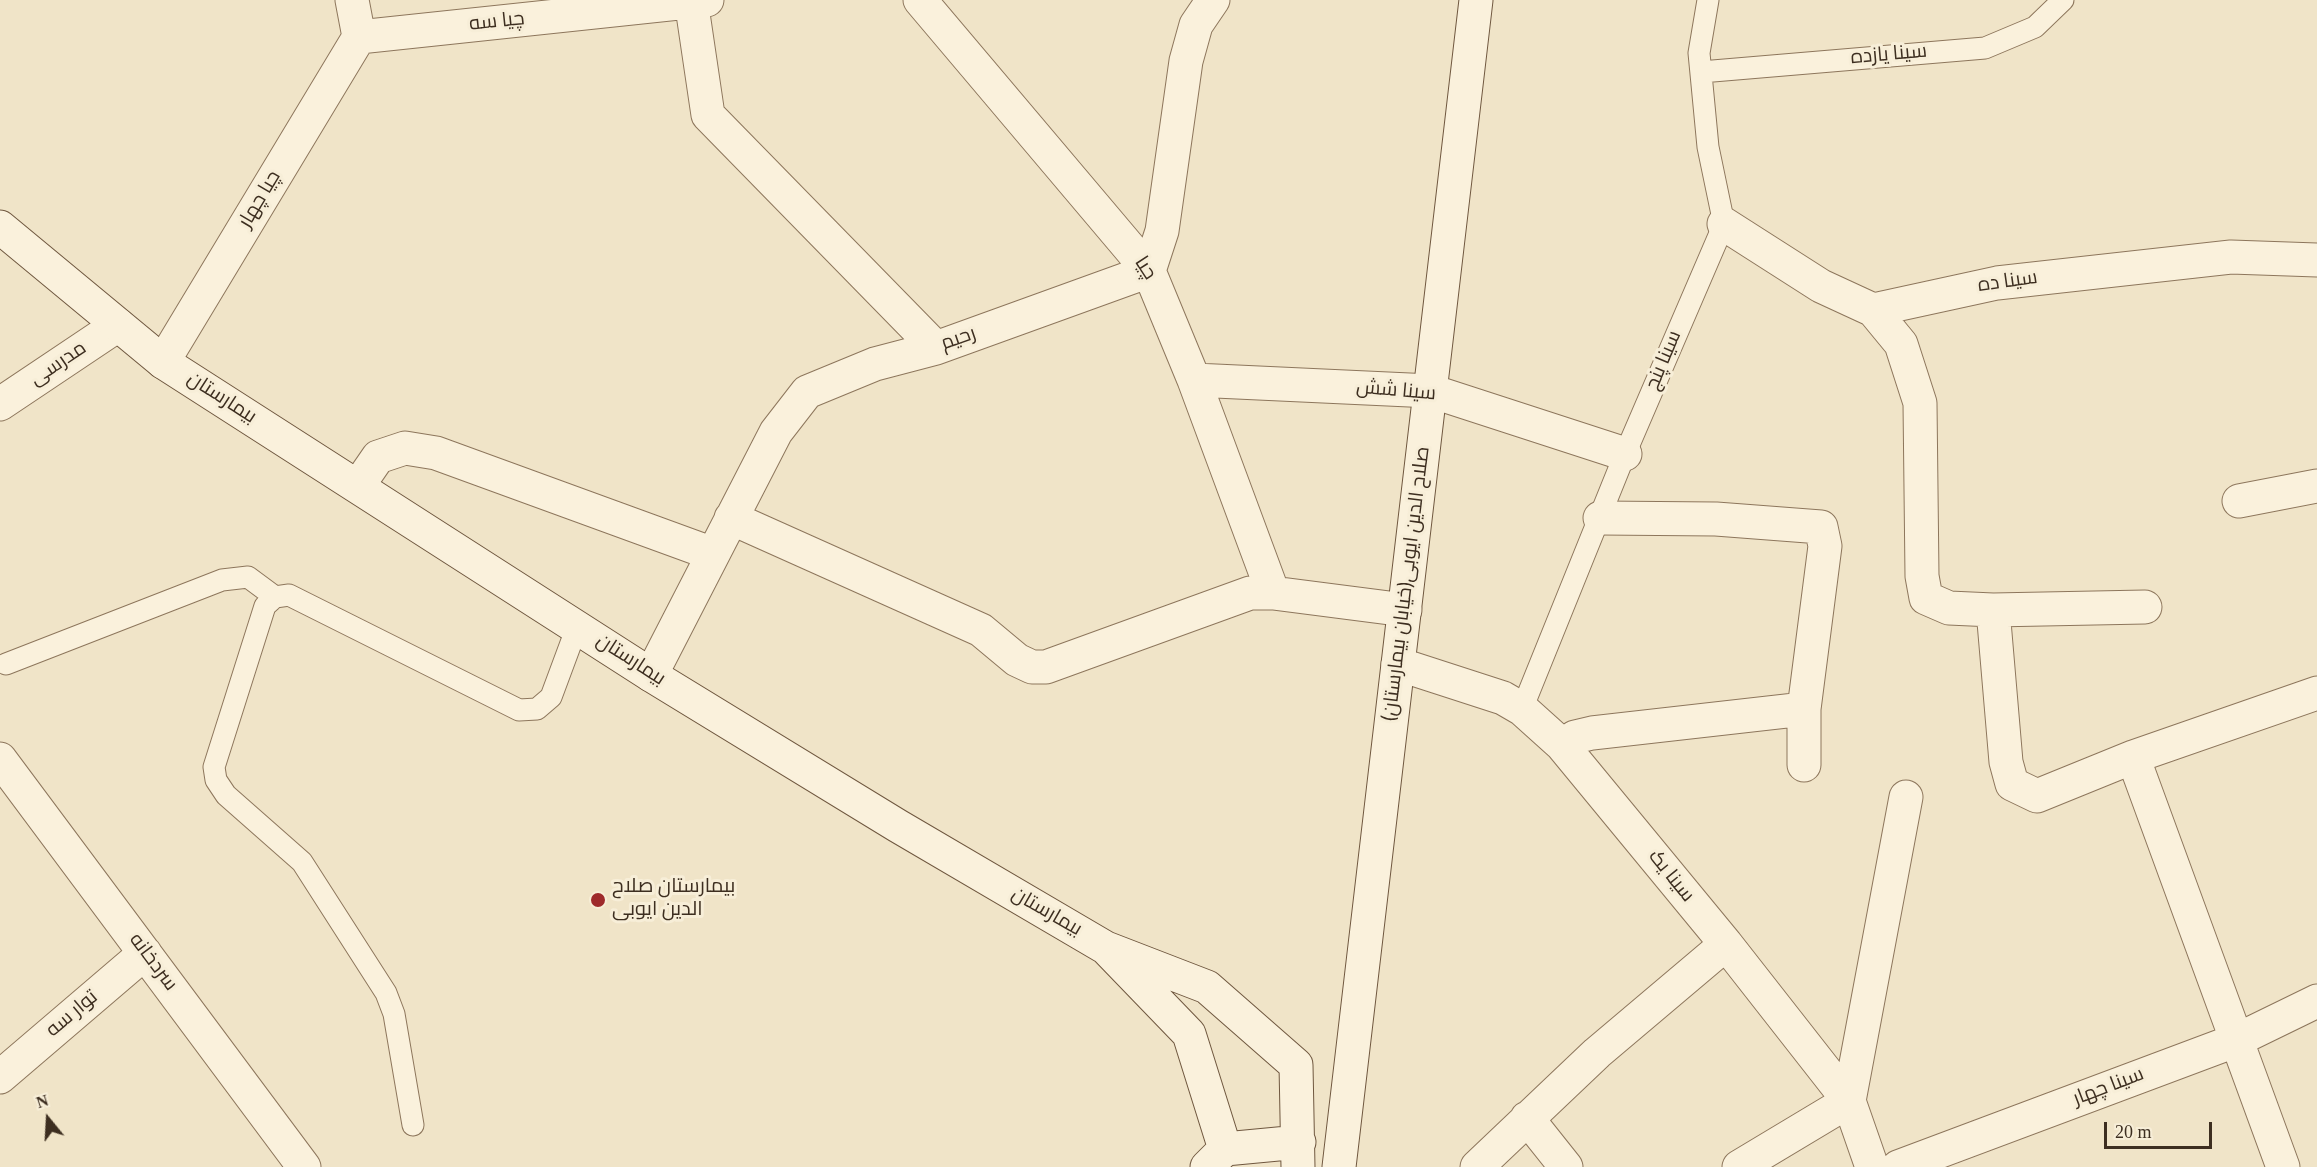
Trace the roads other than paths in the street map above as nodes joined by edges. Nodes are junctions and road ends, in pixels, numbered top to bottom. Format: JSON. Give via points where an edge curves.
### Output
{"nodes":[{"id":1,"x":352,"y":0,"type":"edge"},
{"id":2,"x":920,"y":0,"type":"edge"},
{"id":3,"x":1213,"y":0,"type":"edge"},
{"id":4,"x":1476,"y":0,"type":"edge"},
{"id":5,"x":1708,"y":0,"type":"edge"},
{"id":6,"x":2063,"y":0,"type":"edge"},
{"id":7,"x":697,"y":1,"type":"edge"},
{"id":8,"x":359,"y":38,"type":"junction"},
{"id":9,"x":1701,"y":72,"type":"junction"},
{"id":10,"x":1724,"y":224,"type":"junction"},
{"id":11,"x":0,"y":227,"type":"edge"},
{"id":12,"x":2317,"y":260,"type":"edge"},
{"id":13,"x":1149,"y":272,"type":"junction"},
{"id":14,"x":1873,"y":310,"type":"junction"},
{"id":15,"x":118,"y":325,"type":"junction"},
{"id":16,"x":936,"y":348,"type":"junction"},
{"id":17,"x":163,"y":362,"type":"junction"},
{"id":18,"x":1194,"y":380,"type":"junction"},
{"id":19,"x":1431,"y":392,"type":"junction"},
{"id":20,"x":0,"y":404,"type":"edge"},
{"id":21,"x":1625,"y":454,"type":"junction"},
{"id":22,"x":358,"y":486,"type":"junction"},
{"id":23,"x":2317,"y":486,"type":"edge"},
{"id":24,"x":2239,"y":501,"type":"dead end"},
{"id":25,"x":731,"y":518,"type":"junction"},
{"id":26,"x":1600,"y":518,"type":"junction"},
{"id":27,"x":713,"y":554,"type":"junction"},
{"id":28,"x":1273,"y":593,"type":"junction"},
{"id":29,"x":275,"y":597,"type":"junction"},
{"id":30,"x":2145,"y":607,"type":"dead end"},
{"id":31,"x":1405,"y":610,"type":"junction"},
{"id":32,"x":1993,"y":610,"type":"junction"},
{"id":33,"x":577,"y":627,"type":"junction"},
{"id":34,"x":6,"y":664,"type":"dead end"},
{"id":35,"x":1398,"y":664,"type":"junction"},
{"id":36,"x":651,"y":675,"type":"junction"},
{"id":37,"x":2317,"y":693,"type":"edge"},
{"id":38,"x":1521,"y":709,"type":"junction"},
{"id":39,"x":1804,"y":709,"type":"junction"},
{"id":40,"x":1562,"y":745,"type":"junction"},
{"id":41,"x":2133,"y":757,"type":"junction"},
{"id":42,"x":0,"y":759,"type":"edge"},
{"id":43,"x":1804,"y":765,"type":"dead end"},
{"id":44,"x":1906,"y":797,"type":"dead end"},
{"id":45,"x":1726,"y":944,"type":"junction"},
{"id":46,"x":1106,"y":948,"type":"junction"},
{"id":47,"x":145,"y":953,"type":"junction"},
{"id":48,"x":2317,"y":1000,"type":"edge"},
{"id":49,"x":2237,"y":1040,"type":"junction"},
{"id":50,"x":0,"y":1077,"type":"edge"},
{"id":51,"x":1848,"y":1101,"type":"junction"},
{"id":52,"x":1527,"y":1118,"type":"junction"},
{"id":53,"x":413,"y":1125,"type":"dead end"},
{"id":54,"x":1298,"y":1155,"type":"edge"},
{"id":55,"x":1216,"y":1158,"type":"edge"},
{"id":56,"x":301,"y":1166,"type":"edge"},
{"id":57,"x":1339,"y":1167,"type":"edge"},
{"id":58,"x":1477,"y":1167,"type":"edge"},
{"id":59,"x":1566,"y":1167,"type":"edge"},
{"id":60,"x":1738,"y":1167,"type":"edge"},
{"id":61,"x":1872,"y":1167,"type":"edge"},
{"id":62,"x":1898,"y":1167,"type":"edge"},
{"id":63,"x":2283,"y":1167,"type":"edge"}],
"edges":[{"from":1,"to":8,"type":"street"},
{"from":2,"to":13,"type":"street","name":"چیا"},
{"from":3,"to":13,"type":"street","via":[[1196,25],[1186,61],[1162,231]]},
{"from":4,"to":19,"type":"street","name":"صلاح الدین ایوبی(خیابان بیمارستان)"},
{"from":5,"to":9,"type":"lane","via":[[1699,53]]},
{"from":6,"to":9,"type":"lane","name":"سینا یازده","via":[[2035,27],[1985,48]]},
{"from":7,"to":8,"type":"street","name":"چیا سه"},
{"from":7,"to":16,"type":"street","via":[[708,115]]},
{"from":8,"to":17,"type":"street","name":"چیا چهار"},
{"from":9,"to":10,"type":"lane","via":[[1708,147]]},
{"from":10,"to":14,"type":"street","via":[[1821,286]]},
{"from":10,"to":21,"type":"lane","name":"سینا پنج"},
{"from":11,"to":15,"type":"street"},
{"from":12,"to":14,"type":"street","name":"سینا ده","via":[[2231,257],[2020,280]]},
{"from":13,"to":16,"type":"street","name":"رحیم"},
{"from":13,"to":18,"type":"street","name":"چیا"},
{"from":14,"to":32,"type":"street","via":[[1901,344],[1920,403],[1922,576],[1926,598],[1949,608]]},
{"from":15,"to":17,"type":"street","name":"بیمارستان"},
{"from":15,"to":20,"type":"street","name":"مدرسی"},
{"from":16,"to":25,"type":"street","name":"رحیم","via":[[875,364],[807,392],[776,432]]},
{"from":17,"to":22,"type":"street","name":"بیمارستان"},
{"from":18,"to":19,"type":"street","name":"سینا شش"},
{"from":18,"to":28,"type":"street","name":"چیا"},
{"from":19,"to":21,"type":"street","name":"سینا شش"},
{"from":19,"to":31,"type":"street","name":"صلاح الدین ایوبی(خیابان بیمارستان)"},
{"from":21,"to":26,"type":"lane","name":"سینا پنج"},
{"from":22,"to":27,"type":"street","via":[[378,457],[405,448],[436,453]]},
{"from":22,"to":33,"type":"street","name":"بیمارستان"},
{"from":23,"to":24,"type":"street"},
{"from":25,"to":27,"type":"street","name":"رحیم"},
{"from":25,"to":28,"type":"street","via":[[981,630],[1017,660],[1032,667],[1046,667],[1250,593]]},
{"from":26,"to":38,"type":"lane","name":"سینا پنج"},
{"from":26,"to":39,"type":"street","via":[[1716,519],[1821,527],[1825,546]]},
{"from":27,"to":36,"type":"street","name":"رحیم"},
{"from":28,"to":31,"type":"street"},
{"from":29,"to":33,"type":"lane","via":[[289,595],[519,710],[537,709],[551,697]]},
{"from":29,"to":34,"type":"lane","via":[[248,577],[222,580]]},
{"from":29,"to":53,"type":"lane","via":[[265,606],[214,766],[216,780],[226,795],[302,861],[386,993],[394,1014]]},
{"from":30,"to":32,"type":"street"},
{"from":31,"to":35,"type":"street","name":"صلاح الدین ایوبی(خیابان بیمارستان)"},
{"from":32,"to":41,"type":"street","via":[[2006,762],[2012,784],[2037,796]]},
{"from":33,"to":36,"type":"street","name":"بیمارستان"},
{"from":35,"to":38,"type":"street","name":"سینا یک","via":[[1503,698]]},
{"from":35,"to":57,"type":"street","name":"صلاح الدین ایوبی(خیابان بیمارستان)"},
{"from":36,"to":46,"type":"street","name":"بیمارستان"},
{"from":37,"to":41,"type":"street"},
{"from":38,"to":40,"type":"street","name":"سینا یک"},
{"from":39,"to":40,"type":"street","via":[[1592,733]]},
{"from":39,"to":43,"type":"street"},
{"from":40,"to":45,"type":"street","name":"سینا یک"},
{"from":41,"to":49,"type":"street"},
{"from":42,"to":47,"type":"street","name":"سردخانه"},
{"from":44,"to":51,"type":"street"},
{"from":45,"to":51,"type":"street","name":"سینا یک"},
{"from":45,"to":52,"type":"street"},
{"from":46,"to":54,"type":"street","via":[[1208,987],[1296,1065]]},
{"from":46,"to":55,"type":"street","via":[[1189,1034]]},
{"from":47,"to":50,"type":"street","name":"توار سه"},
{"from":47,"to":56,"type":"street","name":"سردخانه"},
{"from":48,"to":49,"type":"street","name":"سینا چهار"},
{"from":49,"to":62,"type":"street","name":"سینا چهار"},
{"from":49,"to":63,"type":"street"},
{"from":51,"to":60,"type":"street"},
{"from":51,"to":61,"type":"street","name":"سینا یک"},
{"from":52,"to":58,"type":"street"},
{"from":52,"to":59,"type":"street"},
{"from":54,"to":55,"type":"street"}]}
